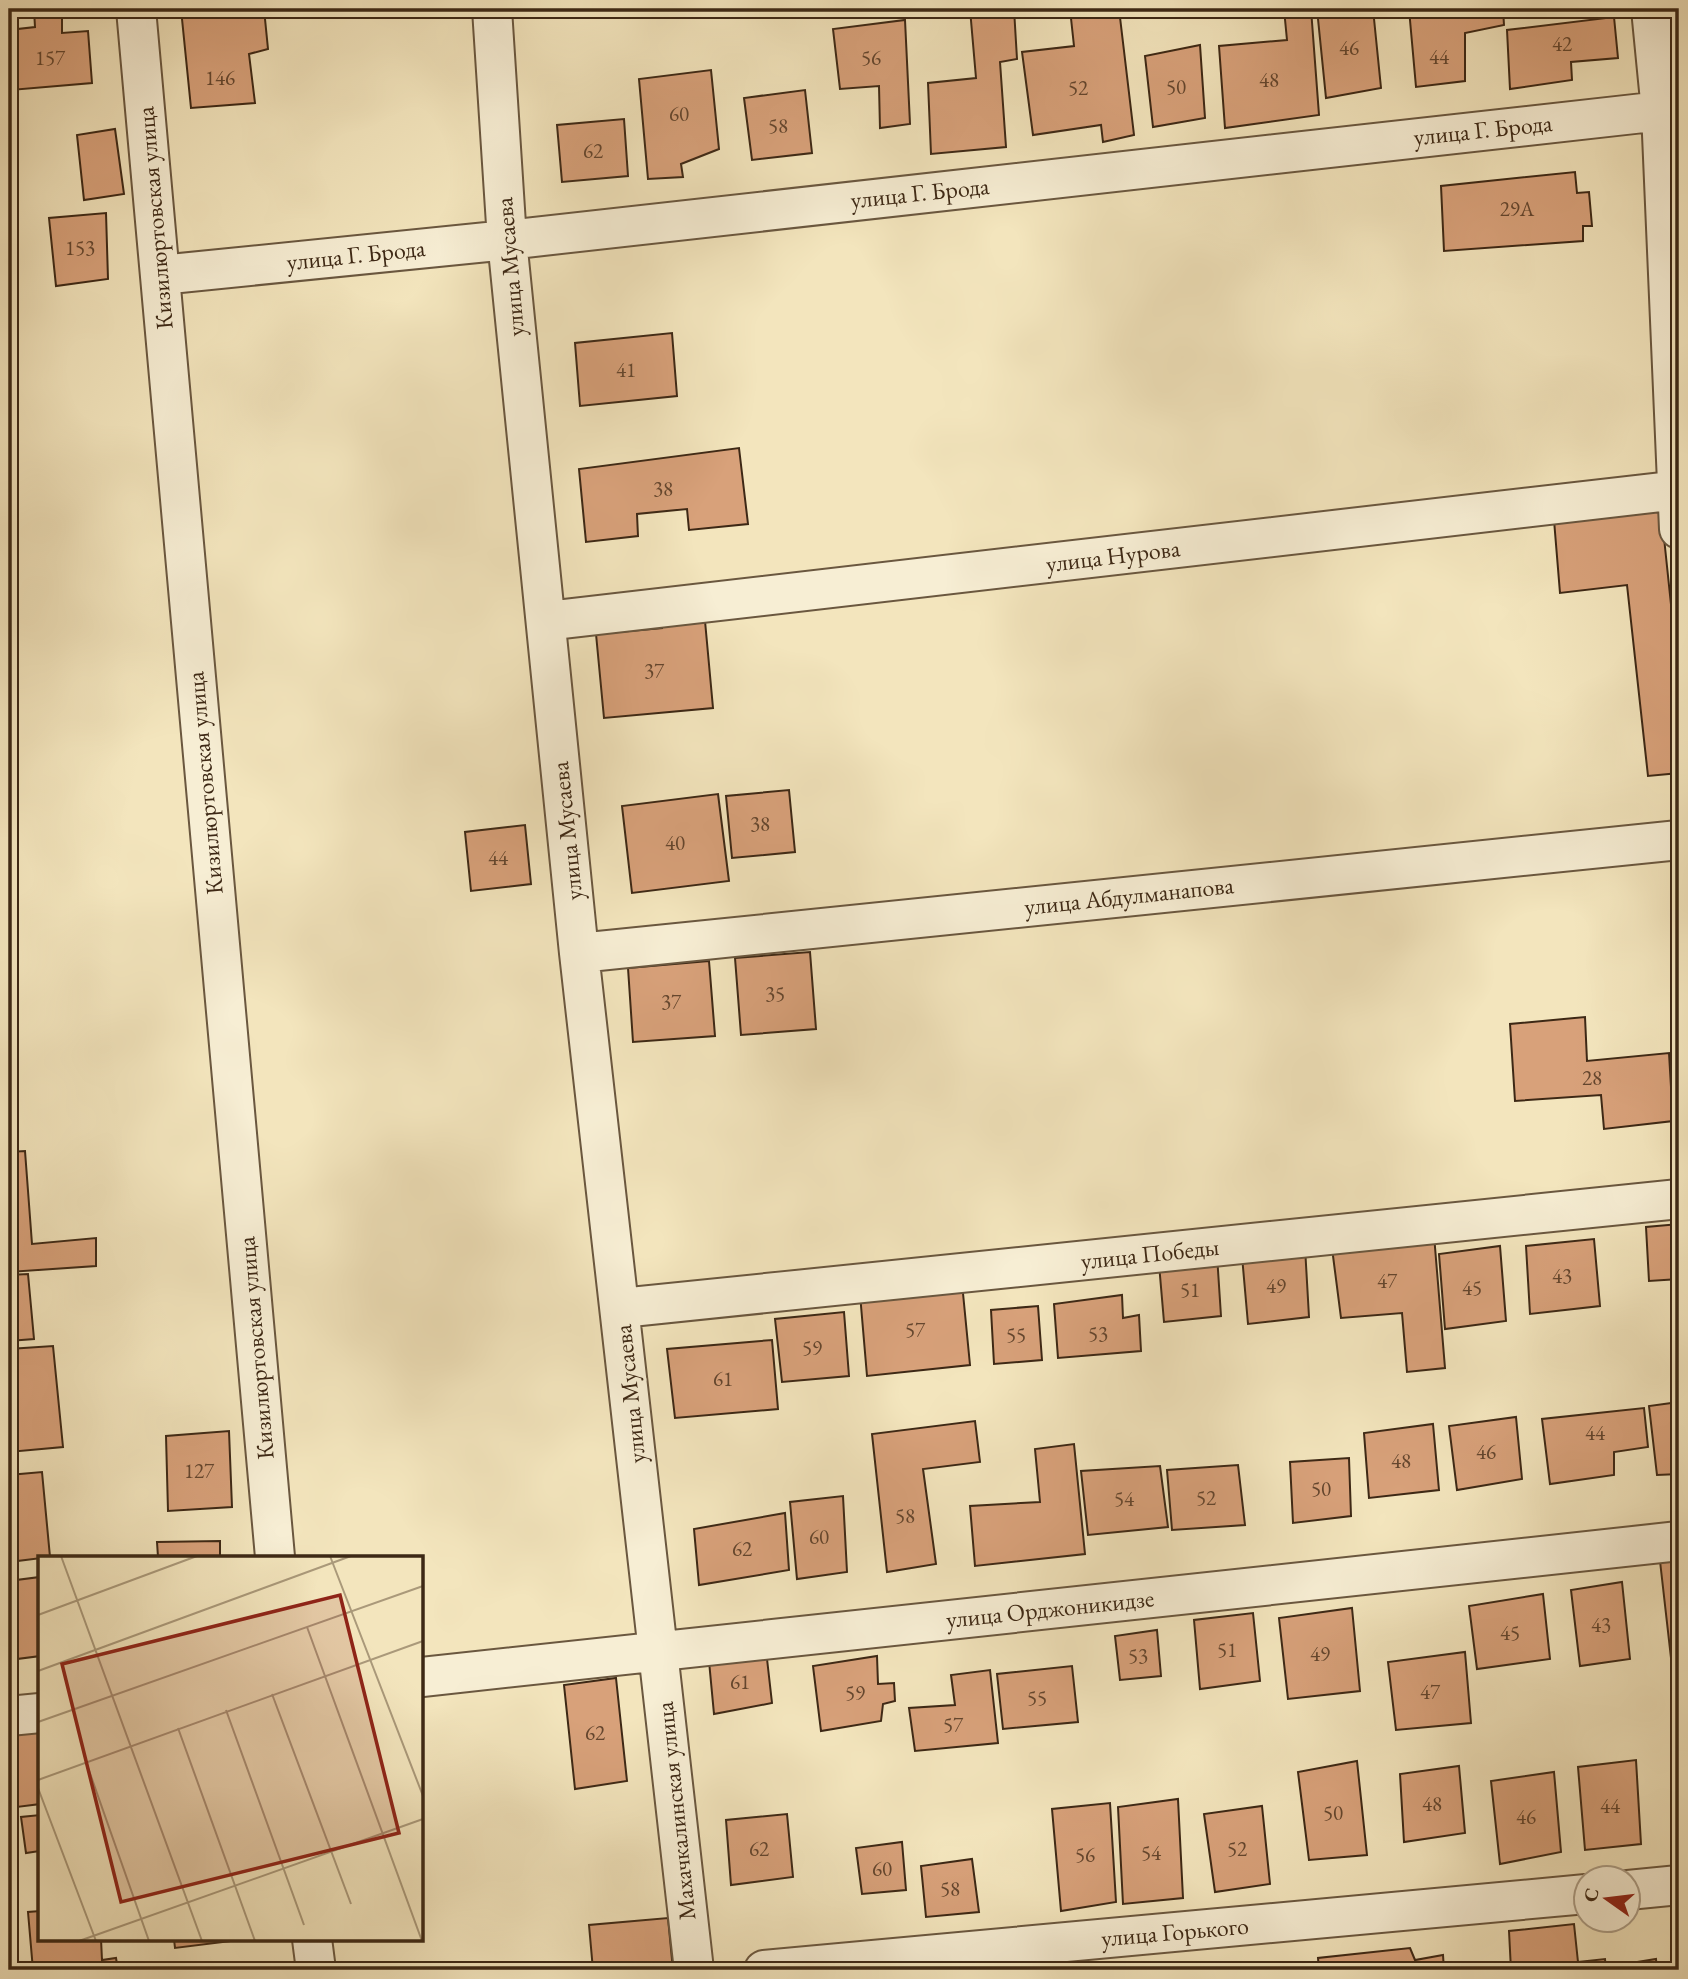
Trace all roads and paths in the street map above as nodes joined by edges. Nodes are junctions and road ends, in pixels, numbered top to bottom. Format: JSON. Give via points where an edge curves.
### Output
{"nodes":[{"id":1,"x":136,"y":9,"type":"edge"},
{"id":2,"x":492,"y":9,"type":"edge"},
{"id":3,"x":1651,"y":9,"type":"edge"},
{"id":4,"x":1670,"y":110,"type":"edge"},
{"id":5,"x":506,"y":240,"type":"junction"},
{"id":6,"x":160,"y":275,"type":"junction"},
{"id":7,"x":1677,"y":491,"type":"edge"},
{"id":8,"x":1679,"y":529,"type":"edge"},
{"id":9,"x":546,"y":621,"type":"junction"},
{"id":10,"x":1679,"y":840,"type":"edge"},
{"id":11,"x":579,"y":953,"type":"junction"},
{"id":12,"x":1679,"y":1199,"type":"edge"},
{"id":13,"x":621,"y":1308,"type":"junction"},
{"id":14,"x":1679,"y":1541,"type":"edge"},
{"id":15,"x":275,"y":1556,"type":"edge"},
{"id":16,"x":658,"y":1651,"type":"junction"},
{"id":17,"x":424,"y":1677,"type":"edge"},
{"id":18,"x":38,"y":1713,"type":"edge"},
{"id":19,"x":9,"y":1716,"type":"edge"},
{"id":20,"x":1679,"y":1885,"type":"edge"},
{"id":21,"x":1642,"y":1889,"type":"edge"},
{"id":22,"x":1572,"y":1895,"type":"edge"},
{"id":23,"x":312,"y":1940,"type":"edge"},
{"id":24,"x":316,"y":1970,"type":"edge"},
{"id":25,"x":694,"y":1970,"type":"edge"},
{"id":26,"x":764,"y":1970,"type":"edge"}],
"edges":[{"from":1,"to":6,"type":"street","name":"Кизилюртовская улица"},
{"from":2,"to":5,"type":"street","name":"улица Мусаева"},
{"from":3,"to":4,"type":"street"},
{"from":4,"to":5,"type":"street","name":"улица Г. Брода"},
{"from":4,"to":7,"type":"street"},
{"from":5,"to":6,"type":"street","name":"улица Г. Брода"},
{"from":5,"to":9,"type":"street","name":"улица Мусаева"},
{"from":6,"to":15,"type":"street","name":"Кизилюртовская улица"},
{"from":7,"to":8,"type":"street"},
{"from":7,"to":9,"type":"street","name":"улица Нурова"},
{"from":9,"to":11,"type":"street","name":"улица Мусаева"},
{"from":10,"to":11,"type":"street","name":"улица Абдулманапова"},
{"from":11,"to":13,"type":"street","name":"улица Мусаева"},
{"from":12,"to":13,"type":"street","name":"улица Победы"},
{"from":13,"to":16,"type":"street","name":"улица Мусаева"},
{"from":14,"to":16,"type":"street","name":"улица Орджоникидзе"},
{"from":16,"to":17,"type":"street","name":"улица Орджоникидзе"},
{"from":16,"to":25,"type":"street","name":"Махачкалинская улица"},
{"from":18,"to":19,"type":"street"},
{"from":20,"to":21,"type":"street"},
{"from":22,"to":26,"type":"street","name":"улица Горького"},
{"from":23,"to":24,"type":"street"}]}
